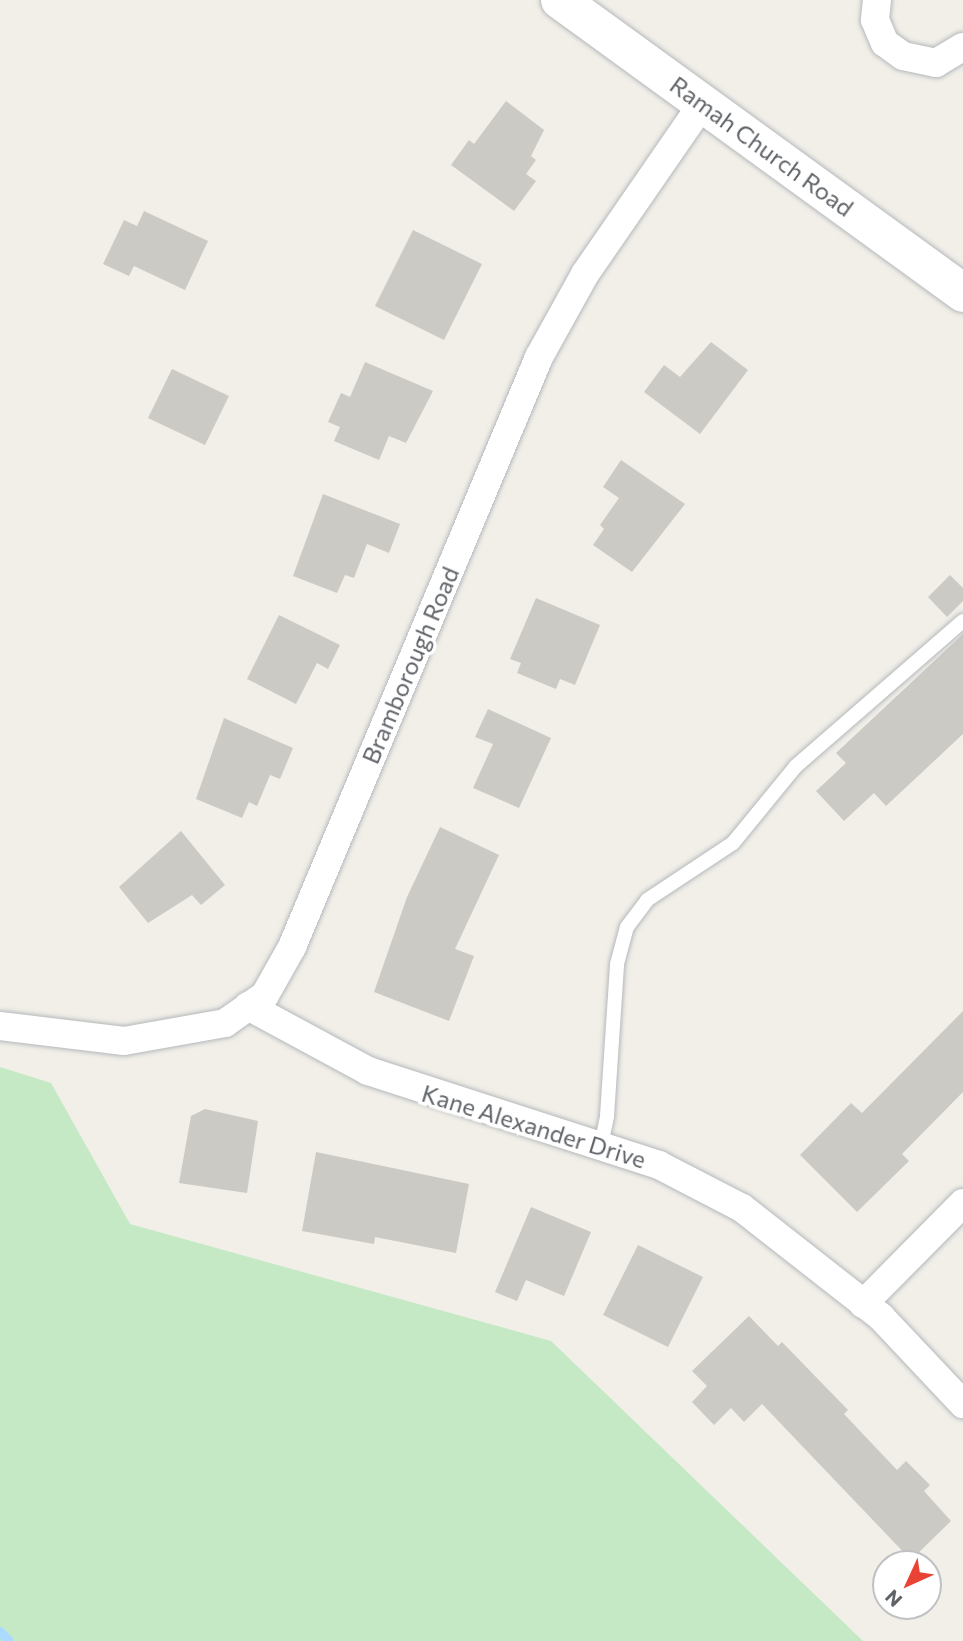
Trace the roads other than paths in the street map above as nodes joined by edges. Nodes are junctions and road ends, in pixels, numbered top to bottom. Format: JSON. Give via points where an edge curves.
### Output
{"nodes":[{"id":1,"x":560,"y":0,"type":"edge"},
{"id":2,"x":877,"y":0,"type":"edge"},
{"id":3,"x":963,"y":47,"type":"edge"},
{"id":4,"x":702,"y":103,"type":"junction"},
{"id":5,"x":963,"y":293,"type":"edge"},
{"id":6,"x":963,"y":621,"type":"edge"},
{"id":7,"x":248,"y":1006,"type":"junction"},
{"id":8,"x":0,"y":1026,"type":"edge"},
{"id":9,"x":601,"y":1145,"type":"junction"},
{"id":10,"x":963,"y":1203,"type":"edge"},
{"id":11,"x":863,"y":1304,"type":"junction"},
{"id":12,"x":963,"y":1404,"type":"edge"}],
"edges":[{"from":1,"to":4,"type":"main road","name":"Ramah Church Road"},
{"from":2,"to":3,"type":"street","via":[[875,20],[886,43],[904,56],[936,63]]},
{"from":4,"to":5,"type":"main road","name":"Ramah Church Road"},
{"from":4,"to":7,"type":"street","name":"Bramborough Road","via":[[586,274],[539,357],[292,947],[265,995]]},
{"from":6,"to":9,"type":"lane","via":[[796,766],[733,843],[647,900],[628,927],[617,964]]},
{"from":7,"to":8,"type":"street","name":"Bramborough Road","via":[[225,1023],[124,1041]]},
{"from":7,"to":9,"type":"street","name":"Kane Alexander Drive","via":[[368,1072]]},
{"from":9,"to":11,"type":"street","name":"Kane Alexander Drive","via":[[659,1165],[742,1208]]},
{"from":10,"to":11,"type":"street"},
{"from":11,"to":12,"type":"street","name":"Kane Alexander Drive"}]}
